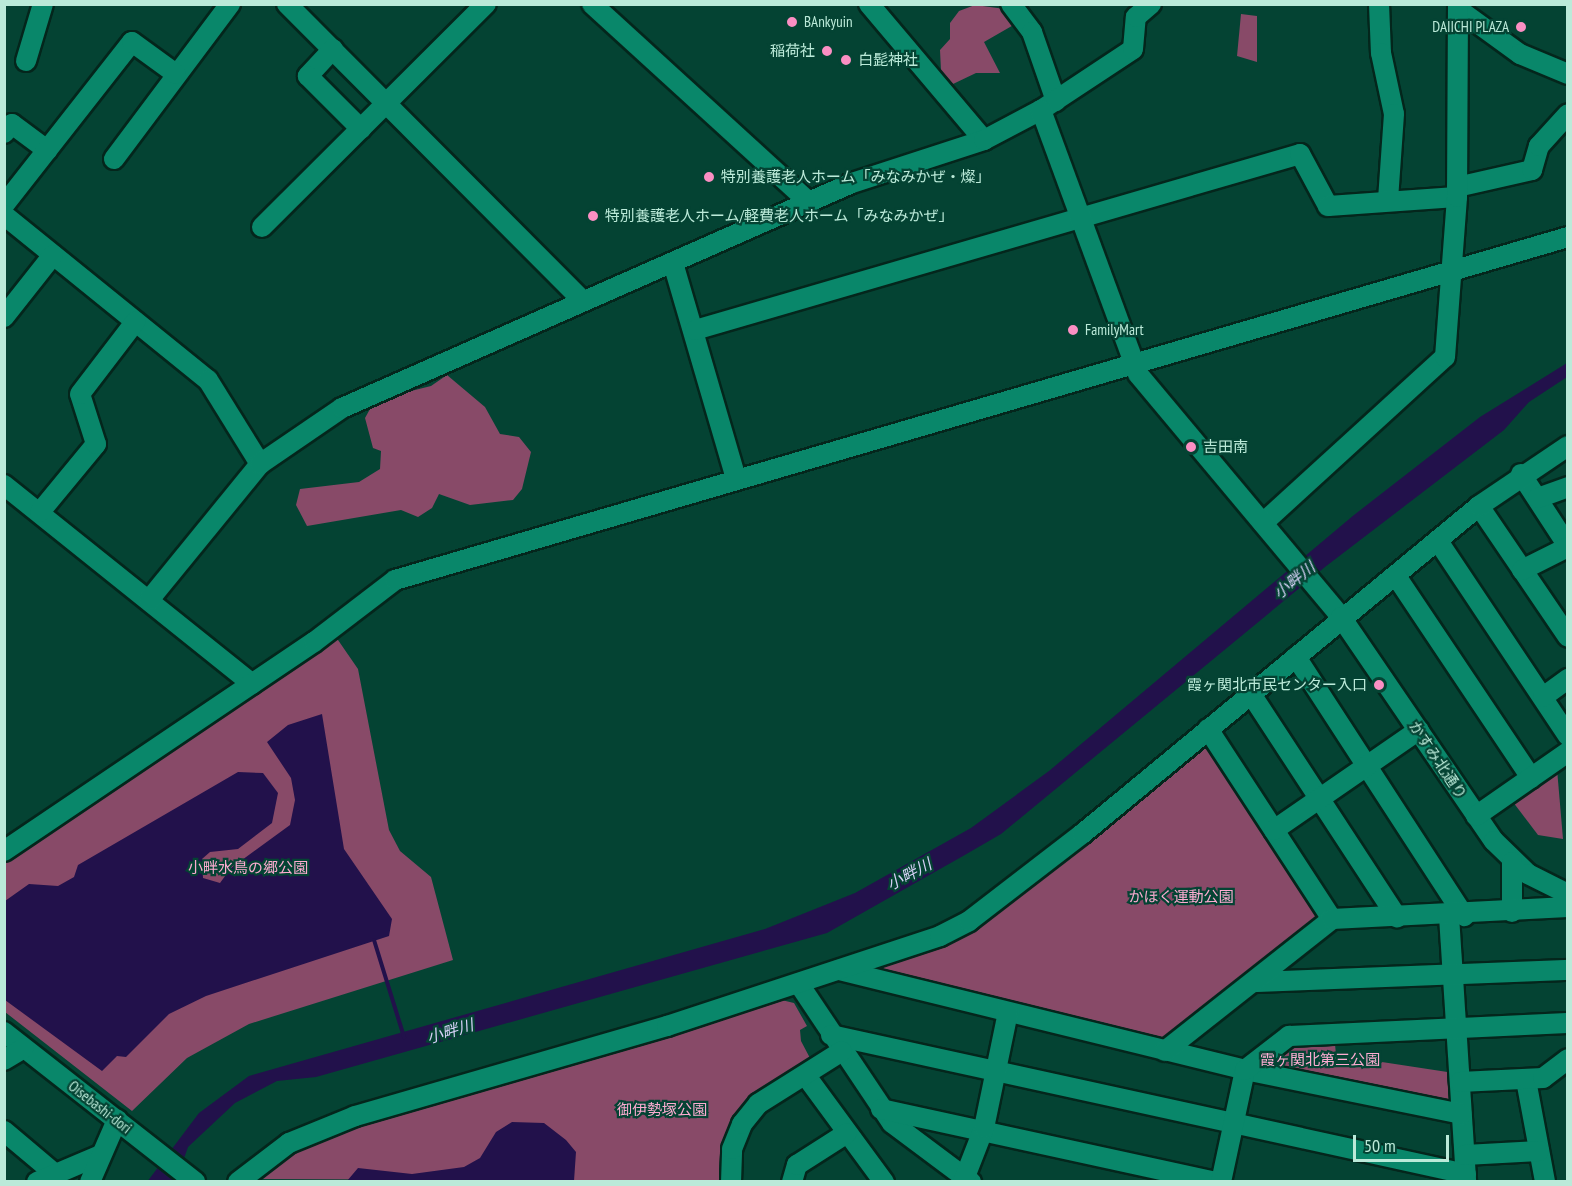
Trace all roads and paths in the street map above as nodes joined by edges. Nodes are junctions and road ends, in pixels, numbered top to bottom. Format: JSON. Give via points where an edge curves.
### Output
{"nodes":[{"id":1,"x":43,"y":4,"type":"edge"},
{"id":2,"x":230,"y":4,"type":"edge"},
{"id":3,"x":287,"y":4,"type":"edge"},
{"id":4,"x":486,"y":4,"type":"edge"},
{"id":5,"x":592,"y":4,"type":"edge"},
{"id":6,"x":869,"y":4,"type":"edge"},
{"id":7,"x":1011,"y":4,"type":"edge"},
{"id":8,"x":1378,"y":4,"type":"edge"},
{"id":9,"x":1458,"y":7,"type":"edge"},
{"id":10,"x":1137,"y":8,"type":"edge"},
{"id":11,"x":333,"y":49,"type":"junction"},
{"id":12,"x":26,"y":61,"type":"dead end"},
{"id":13,"x":176,"y":74,"type":"junction"},
{"id":14,"x":1568,"y":74,"type":"edge"},
{"id":15,"x":388,"y":104,"type":"junction"},
{"id":16,"x":1048,"y":106,"type":"junction"},
{"id":17,"x":1568,"y":114,"type":"edge"},
{"id":18,"x":361,"y":129,"type":"junction"},
{"id":19,"x":4,"y":133,"type":"edge"},
{"id":20,"x":984,"y":140,"type":"junction"},
{"id":21,"x":47,"y":150,"type":"junction"},
{"id":22,"x":114,"y":159,"type":"dead end"},
{"id":23,"x":8,"y":192,"type":"edge"},
{"id":24,"x":1458,"y":192,"type":"junction"},
{"id":25,"x":1388,"y":200,"type":"junction"},
{"id":26,"x":810,"y":203,"type":"junction"},
{"id":27,"x":4,"y":215,"type":"edge"},
{"id":28,"x":1078,"y":219,"type":"junction"},
{"id":29,"x":262,"y":227,"type":"dead end"},
{"id":30,"x":1568,"y":237,"type":"edge"},
{"id":31,"x":52,"y":255,"type":"junction"},
{"id":32,"x":673,"y":262,"type":"junction"},
{"id":33,"x":1454,"y":269,"type":"junction"},
{"id":34,"x":583,"y":301,"type":"junction"},
{"id":35,"x":4,"y":317,"type":"edge"},
{"id":36,"x":135,"y":322,"type":"junction"},
{"id":37,"x":694,"y":330,"type":"junction"},
{"id":38,"x":1132,"y":362,"type":"junction"},
{"id":39,"x":1568,"y":446,"type":"edge"},
{"id":40,"x":260,"y":464,"type":"junction"},
{"id":41,"x":1521,"y":474,"type":"junction"},
{"id":42,"x":736,"y":478,"type":"junction"},
{"id":43,"x":4,"y":485,"type":"edge"},
{"id":44,"x":1568,"y":487,"type":"edge"},
{"id":45,"x":1538,"y":498,"type":"junction"},
{"id":46,"x":1479,"y":506,"type":"junction"},
{"id":47,"x":40,"y":512,"type":"junction"},
{"id":48,"x":1265,"y":525,"type":"junction"},
{"id":49,"x":1438,"y":541,"type":"junction"},
{"id":50,"x":1568,"y":547,"type":"edge"},
{"id":51,"x":1522,"y":570,"type":"junction"},
{"id":52,"x":1396,"y":576,"type":"junction"},
{"id":53,"x":149,"y":600,"type":"junction"},
{"id":54,"x":1335,"y":610,"type":"junction"},
{"id":55,"x":1561,"y":614,"type":"edge"},
{"id":56,"x":1568,"y":638,"type":"edge"},
{"id":57,"x":1296,"y":657,"type":"junction"},
{"id":58,"x":1568,"y":680,"type":"edge"},
{"id":59,"x":252,"y":684,"type":"junction"},
{"id":60,"x":1251,"y":694,"type":"junction"},
{"id":61,"x":1543,"y":697,"type":"junction"},
{"id":62,"x":1208,"y":729,"type":"junction"},
{"id":63,"x":1419,"y":730,"type":"junction"},
{"id":64,"x":1568,"y":736,"type":"edge"},
{"id":65,"x":1568,"y":752,"type":"edge"},
{"id":66,"x":1366,"y":767,"type":"junction"},
{"id":67,"x":1531,"y":778,"type":"junction"},
{"id":68,"x":1320,"y":799,"type":"junction"},
{"id":69,"x":1476,"y":816,"type":"junction"},
{"id":70,"x":1274,"y":830,"type":"junction"},
{"id":71,"x":4,"y":851,"type":"edge"},
{"id":72,"x":1512,"y":862,"type":"junction"},
{"id":73,"x":1568,"y":894,"type":"edge"},
{"id":74,"x":1568,"y":907,"type":"edge"},
{"id":75,"x":1512,"y":912,"type":"junction"},
{"id":76,"x":1456,"y":916,"type":"junction"},
{"id":77,"x":1397,"y":917,"type":"junction"},
{"id":78,"x":1332,"y":919,"type":"junction"},
{"id":79,"x":1568,"y":969,"type":"edge"},
{"id":80,"x":839,"y":970,"type":"junction"},
{"id":81,"x":1453,"y":976,"type":"junction"},
{"id":82,"x":1254,"y":982,"type":"junction"},
{"id":83,"x":799,"y":984,"type":"junction"},
{"id":84,"x":1008,"y":1012,"type":"junction"},
{"id":85,"x":1568,"y":1023,"type":"edge"},
{"id":86,"x":1457,"y":1031,"type":"junction"},
{"id":87,"x":4,"y":1032,"type":"edge"},
{"id":88,"x":836,"y":1043,"type":"junction"},
{"id":89,"x":24,"y":1048,"type":"junction"},
{"id":90,"x":1165,"y":1051,"type":"junction"},
{"id":91,"x":1568,"y":1059,"type":"edge"},
{"id":92,"x":4,"y":1060,"type":"edge"},
{"id":93,"x":1245,"y":1070,"type":"junction"},
{"id":94,"x":994,"y":1073,"type":"junction"},
{"id":95,"x":806,"y":1076,"type":"junction"},
{"id":96,"x":1526,"y":1080,"type":"junction"},
{"id":97,"x":1460,"y":1082,"type":"junction"},
{"id":98,"x":881,"y":1109,"type":"junction"},
{"id":99,"x":1462,"y":1114,"type":"junction"},
{"id":100,"x":123,"y":1125,"type":"junction"},
{"id":101,"x":1233,"y":1126,"type":"junction"},
{"id":102,"x":984,"y":1128,"type":"junction"},
{"id":103,"x":4,"y":1131,"type":"edge"},
{"id":104,"x":847,"y":1133,"type":"junction"},
{"id":105,"x":1539,"y":1151,"type":"junction"},
{"id":106,"x":98,"y":1156,"type":"junction"},
{"id":107,"x":1465,"y":1170,"type":"edge"},
{"id":108,"x":55,"y":1174,"type":"junction"},
{"id":109,"x":967,"y":1180,"type":"edge"},
{"id":110,"x":37,"y":1182,"type":"edge"},
{"id":111,"x":90,"y":1182,"type":"edge"},
{"id":112,"x":195,"y":1182,"type":"edge"},
{"id":113,"x":238,"y":1182,"type":"edge"},
{"id":114,"x":731,"y":1182,"type":"edge"},
{"id":115,"x":792,"y":1182,"type":"edge"},
{"id":116,"x":884,"y":1182,"type":"edge"},
{"id":117,"x":1216,"y":1182,"type":"edge"},
{"id":118,"x":1221,"y":1182,"type":"edge"},
{"id":119,"x":1545,"y":1182,"type":"edge"}],
"edges":[{"from":1,"to":12,"type":"street"},
{"from":2,"to":13,"type":"street"},
{"from":3,"to":11,"type":"street"},
{"from":4,"to":15,"type":"street"},
{"from":5,"to":26,"type":"street"},
{"from":6,"to":20,"type":"street"},
{"from":7,"to":16,"type":"street","name":"かすみ北通り","via":[[1032,32]]},
{"from":8,"to":25,"type":"street","via":[[1381,53],[1394,114]]},
{"from":9,"to":14,"type":"street","via":[[1520,54]]},
{"from":9,"to":24,"type":"street"},
{"from":10,"to":16,"type":"street","via":[[1133,49]]},
{"from":11,"to":15,"type":"street"},
{"from":11,"to":18,"type":"street","via":[[308,76]]},
{"from":13,"to":21,"type":"street","via":[[132,42]]},
{"from":13,"to":22,"type":"street"},
{"from":15,"to":18,"type":"street"},
{"from":15,"to":34,"type":"street"},
{"from":16,"to":20,"type":"street"},
{"from":16,"to":28,"type":"street","name":"かすみ北通り"},
{"from":17,"to":24,"type":"street","via":[[1539,146],[1532,170]]},
{"from":18,"to":29,"type":"street"},
{"from":19,"to":21,"type":"street","via":[[12,124]]},
{"from":20,"to":26,"type":"street"},
{"from":21,"to":23,"type":"street"},
{"from":24,"to":25,"type":"street"},
{"from":24,"to":33,"type":"street"},
{"from":25,"to":28,"type":"street","via":[[1328,206],[1300,154]]},
{"from":26,"to":32,"type":"street"},
{"from":27,"to":31,"type":"street"},
{"from":28,"to":37,"type":"street"},
{"from":28,"to":38,"type":"street","name":"かすみ北通り"},
{"from":30,"to":33,"type":"street"},
{"from":31,"to":35,"type":"street"},
{"from":31,"to":36,"type":"street"},
{"from":32,"to":34,"type":"street"},
{"from":32,"to":37,"type":"street"},
{"from":33,"to":38,"type":"street"},
{"from":33,"to":48,"type":"street","via":[[1448,346],[1435,371]]},
{"from":34,"to":40,"type":"street","via":[[373,392]]},
{"from":36,"to":40,"type":"street","via":[[208,380]]},
{"from":36,"to":47,"type":"street","via":[[80,394],[96,444]]},
{"from":37,"to":42,"type":"street"},
{"from":38,"to":42,"type":"street"},
{"from":38,"to":48,"type":"street","name":"かすみ北通り"},
{"from":39,"to":41,"type":"street"},
{"from":40,"to":53,"type":"street"},
{"from":41,"to":45,"type":"street"},
{"from":41,"to":46,"type":"street"},
{"from":42,"to":59,"type":"street","via":[[394,580]]},
{"from":43,"to":47,"type":"street"},
{"from":44,"to":45,"type":"street"},
{"from":45,"to":50,"type":"street"},
{"from":46,"to":49,"type":"street"},
{"from":46,"to":51,"type":"street"},
{"from":47,"to":53,"type":"street"},
{"from":48,"to":54,"type":"street","name":"かすみ北通り"},
{"from":49,"to":52,"type":"street"},
{"from":49,"to":61,"type":"street"},
{"from":50,"to":51,"type":"street"},
{"from":51,"to":55,"type":"street"},
{"from":52,"to":54,"type":"street"},
{"from":52,"to":67,"type":"street"},
{"from":53,"to":59,"type":"street"},
{"from":54,"to":57,"type":"street"},
{"from":54,"to":63,"type":"street","name":"かすみ北通り"},
{"from":55,"to":56,"type":"street"},
{"from":57,"to":60,"type":"street"},
{"from":57,"to":66,"type":"street"},
{"from":58,"to":61,"type":"street"},
{"from":59,"to":71,"type":"street"},
{"from":60,"to":62,"type":"street"},
{"from":60,"to":68,"type":"street"},
{"from":61,"to":64,"type":"street"},
{"from":62,"to":70,"type":"street"},
{"from":62,"to":80,"type":"street","via":[[969,921]]},
{"from":63,"to":66,"type":"street"},
{"from":63,"to":69,"type":"street","name":"かすみ北通り"},
{"from":65,"to":67,"type":"street"},
{"from":66,"to":68,"type":"street"},
{"from":66,"to":76,"type":"street"},
{"from":67,"to":69,"type":"street"},
{"from":68,"to":70,"type":"street"},
{"from":68,"to":77,"type":"street"},
{"from":69,"to":72,"type":"street","name":"かすみ北通り"},
{"from":70,"to":78,"type":"street"},
{"from":72,"to":73,"type":"street","name":"かすみ北通り"},
{"from":72,"to":75,"type":"street"},
{"from":74,"to":75,"type":"street"},
{"from":75,"to":76,"type":"street"},
{"from":76,"to":77,"type":"street"},
{"from":76,"to":81,"type":"street"},
{"from":77,"to":78,"type":"street"},
{"from":78,"to":82,"type":"street"},
{"from":79,"to":81,"type":"street"},
{"from":80,"to":83,"type":"street"},
{"from":80,"to":84,"type":"street"},
{"from":81,"to":82,"type":"street"},
{"from":81,"to":86,"type":"street"},
{"from":82,"to":90,"type":"street"},
{"from":83,"to":88,"type":"street"},
{"from":83,"to":113,"type":"street","via":[[344,1120],[289,1143]]},
{"from":84,"to":90,"type":"street"},
{"from":84,"to":94,"type":"street"},
{"from":85,"to":86,"type":"street"},
{"from":86,"to":93,"type":"street","via":[[1289,1036]]},
{"from":86,"to":97,"type":"street"},
{"from":87,"to":89,"type":"street","name":"Oisebashi-dori"},
{"from":88,"to":94,"type":"street"},
{"from":88,"to":95,"type":"street"},
{"from":88,"to":98,"type":"street"},
{"from":89,"to":92,"type":"street"},
{"from":89,"to":100,"type":"street","name":"Oisebashi-dori"},
{"from":90,"to":93,"type":"street"},
{"from":91,"to":96,"type":"street","via":[[1551,1076]]},
{"from":93,"to":99,"type":"street"},
{"from":93,"to":101,"type":"street"},
{"from":94,"to":101,"type":"street"},
{"from":94,"to":102,"type":"street"},
{"from":95,"to":104,"type":"street"},
{"from":95,"to":114,"type":"street","via":[[759,1104],[742,1124],[732,1149]]},
{"from":96,"to":97,"type":"street"},
{"from":96,"to":105,"type":"street"},
{"from":97,"to":99,"type":"street"},
{"from":98,"to":102,"type":"street"},
{"from":98,"to":109,"type":"street"},
{"from":99,"to":107,"type":"street"},
{"from":100,"to":106,"type":"street"},
{"from":100,"to":112,"type":"street","name":"Oisebashi-dori"},
{"from":101,"to":107,"type":"street"},
{"from":101,"to":118,"type":"street"},
{"from":102,"to":109,"type":"street"},
{"from":102,"to":117,"type":"street"},
{"from":103,"to":108,"type":"street"},
{"from":104,"to":115,"type":"street","via":[[797,1166]]},
{"from":104,"to":116,"type":"street"},
{"from":105,"to":107,"type":"street"},
{"from":105,"to":119,"type":"street"},
{"from":106,"to":108,"type":"street"},
{"from":106,"to":111,"type":"street"},
{"from":108,"to":110,"type":"street"}]}
